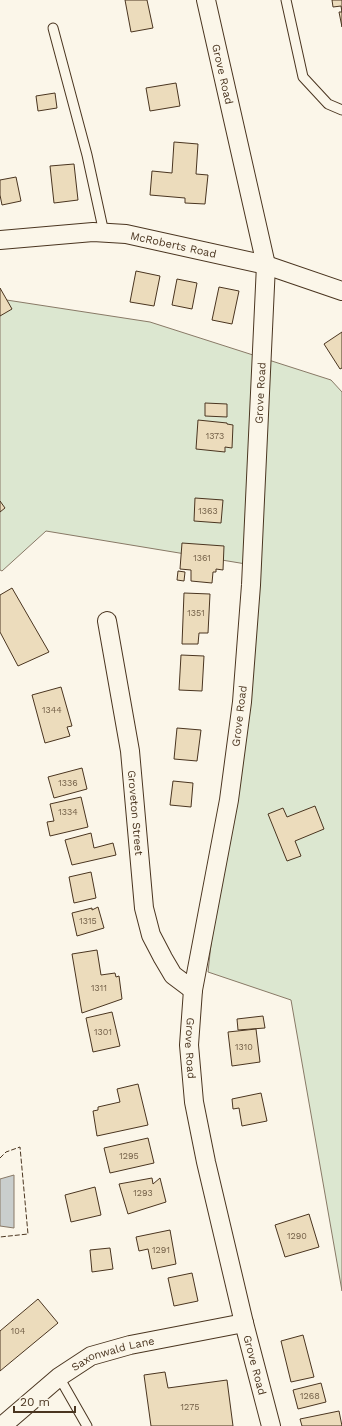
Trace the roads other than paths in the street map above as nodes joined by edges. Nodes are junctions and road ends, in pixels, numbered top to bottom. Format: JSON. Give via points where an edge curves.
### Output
{"nodes":[{"id":1,"x":206,"y":0,"type":"edge"},
{"id":2,"x":286,"y":0,"type":"edge"},
{"id":3,"x":53,"y":28,"type":"dead end"},
{"id":4,"x":342,"y":110,"type":"edge"},
{"id":5,"x":104,"y":233,"type":"junction"},
{"id":6,"x":0,"y":240,"type":"edge"},
{"id":7,"x":266,"y":265,"type":"junction"},
{"id":8,"x":342,"y":291,"type":"edge"},
{"id":9,"x":107,"y":621,"type":"dead end"},
{"id":10,"x":193,"y":990,"type":"junction"},
{"id":11,"x":244,"y":1323,"type":"junction"},
{"id":12,"x":59,"y":1377,"type":"junction"},
{"id":13,"x":2,"y":1426,"type":"edge"},
{"id":14,"x":87,"y":1426,"type":"edge"},
{"id":15,"x":271,"y":1426,"type":"edge"}],
"edges":[{"from":1,"to":7,"type":"street","name":"Grove Road"},
{"from":2,"to":4,"type":"lane","via":[[303,77],[328,104]]},
{"from":3,"to":5,"type":"lane","via":[[87,155]]},
{"from":5,"to":6,"type":"street","name":"McRoberts Road"},
{"from":5,"to":7,"type":"street","name":"McRoberts Road","via":[[126,234]]},
{"from":7,"to":8,"type":"street","name":"McRoberts Road"},
{"from":7,"to":10,"type":"street","name":"Grove Road","via":[[251,585],[242,702],[229,800]]},
{"from":9,"to":10,"type":"street","name":"Groveton Street","via":[[130,751],[144,908],[151,935],[173,975]]},
{"from":10,"to":11,"type":"street","name":"Grove Road","via":[[189,1046],[194,1102]]},
{"from":11,"to":12,"type":"street","name":"Saxonwald Lane","via":[[130,1345],[91,1356]]},
{"from":11,"to":15,"type":"street","name":"Grove Road"},
{"from":12,"to":13,"type":"street","name":"Saxonwald Lane"},
{"from":12,"to":14,"type":"lane"}]}
